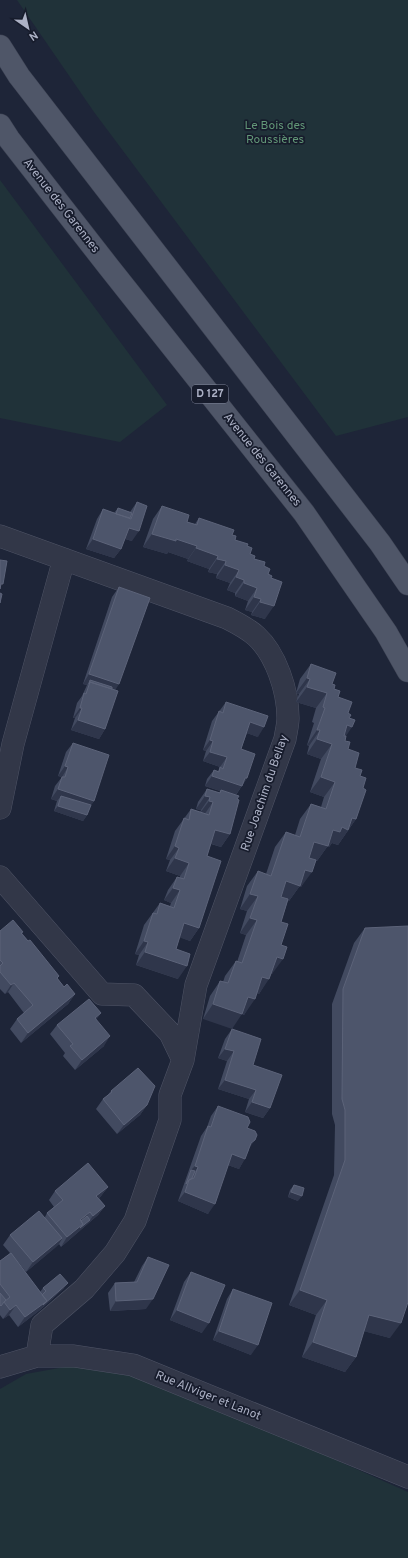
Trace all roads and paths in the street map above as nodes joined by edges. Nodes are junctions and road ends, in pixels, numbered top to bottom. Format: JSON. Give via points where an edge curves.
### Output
{"nodes":[{"id":1,"x":0,"y":46,"type":"edge"},
{"id":2,"x":0,"y":125,"type":"edge"},
{"id":3,"x":0,"y":536,"type":"edge"},
{"id":4,"x":64,"y":559,"type":"junction"},
{"id":5,"x":408,"y":584,"type":"edge"},
{"id":6,"x":408,"y":671,"type":"edge"},
{"id":7,"x":0,"y":808,"type":"edge"},
{"id":8,"x":3,"y":886,"type":"edge"},
{"id":9,"x":183,"y":1060,"type":"junction"},
{"id":10,"x":37,"y":1356,"type":"junction"},
{"id":11,"x":0,"y":1368,"type":"edge"},
{"id":12,"x":408,"y":1477,"type":"edge"}],
"edges":[{"from":1,"to":5,"type":"main road","via":[[24,82],[380,543]]},
{"from":2,"to":6,"type":"main road","name":"Avenue des Garennes","number":"D 127","via":[[304,513],[386,632]]},
{"from":3,"to":4,"type":"street","name":"Rue Joachim du Bellay"},
{"from":4,"to":7,"type":"street","via":[[14,744]]},
{"from":4,"to":9,"type":"street","name":"Rue Joachim du Bellay","via":[[242,625],[257,637],[268,652],[283,685],[288,719],[286,739],[196,985]]},
{"from":8,"to":9,"type":"street","via":[[102,994],[134,995],[170,1033]]},
{"from":9,"to":10,"type":"street","name":"Rue Joachim du Bellay","via":[[170,1095],[170,1120],[135,1221],[115,1253],[84,1289],[42,1325]]},
{"from":10,"to":11,"type":"street","name":"Rue Allviger et Lanot"},
{"from":10,"to":12,"type":"street","name":"Rue Allviger et Lanot","via":[[74,1356],[133,1365]]}]}
